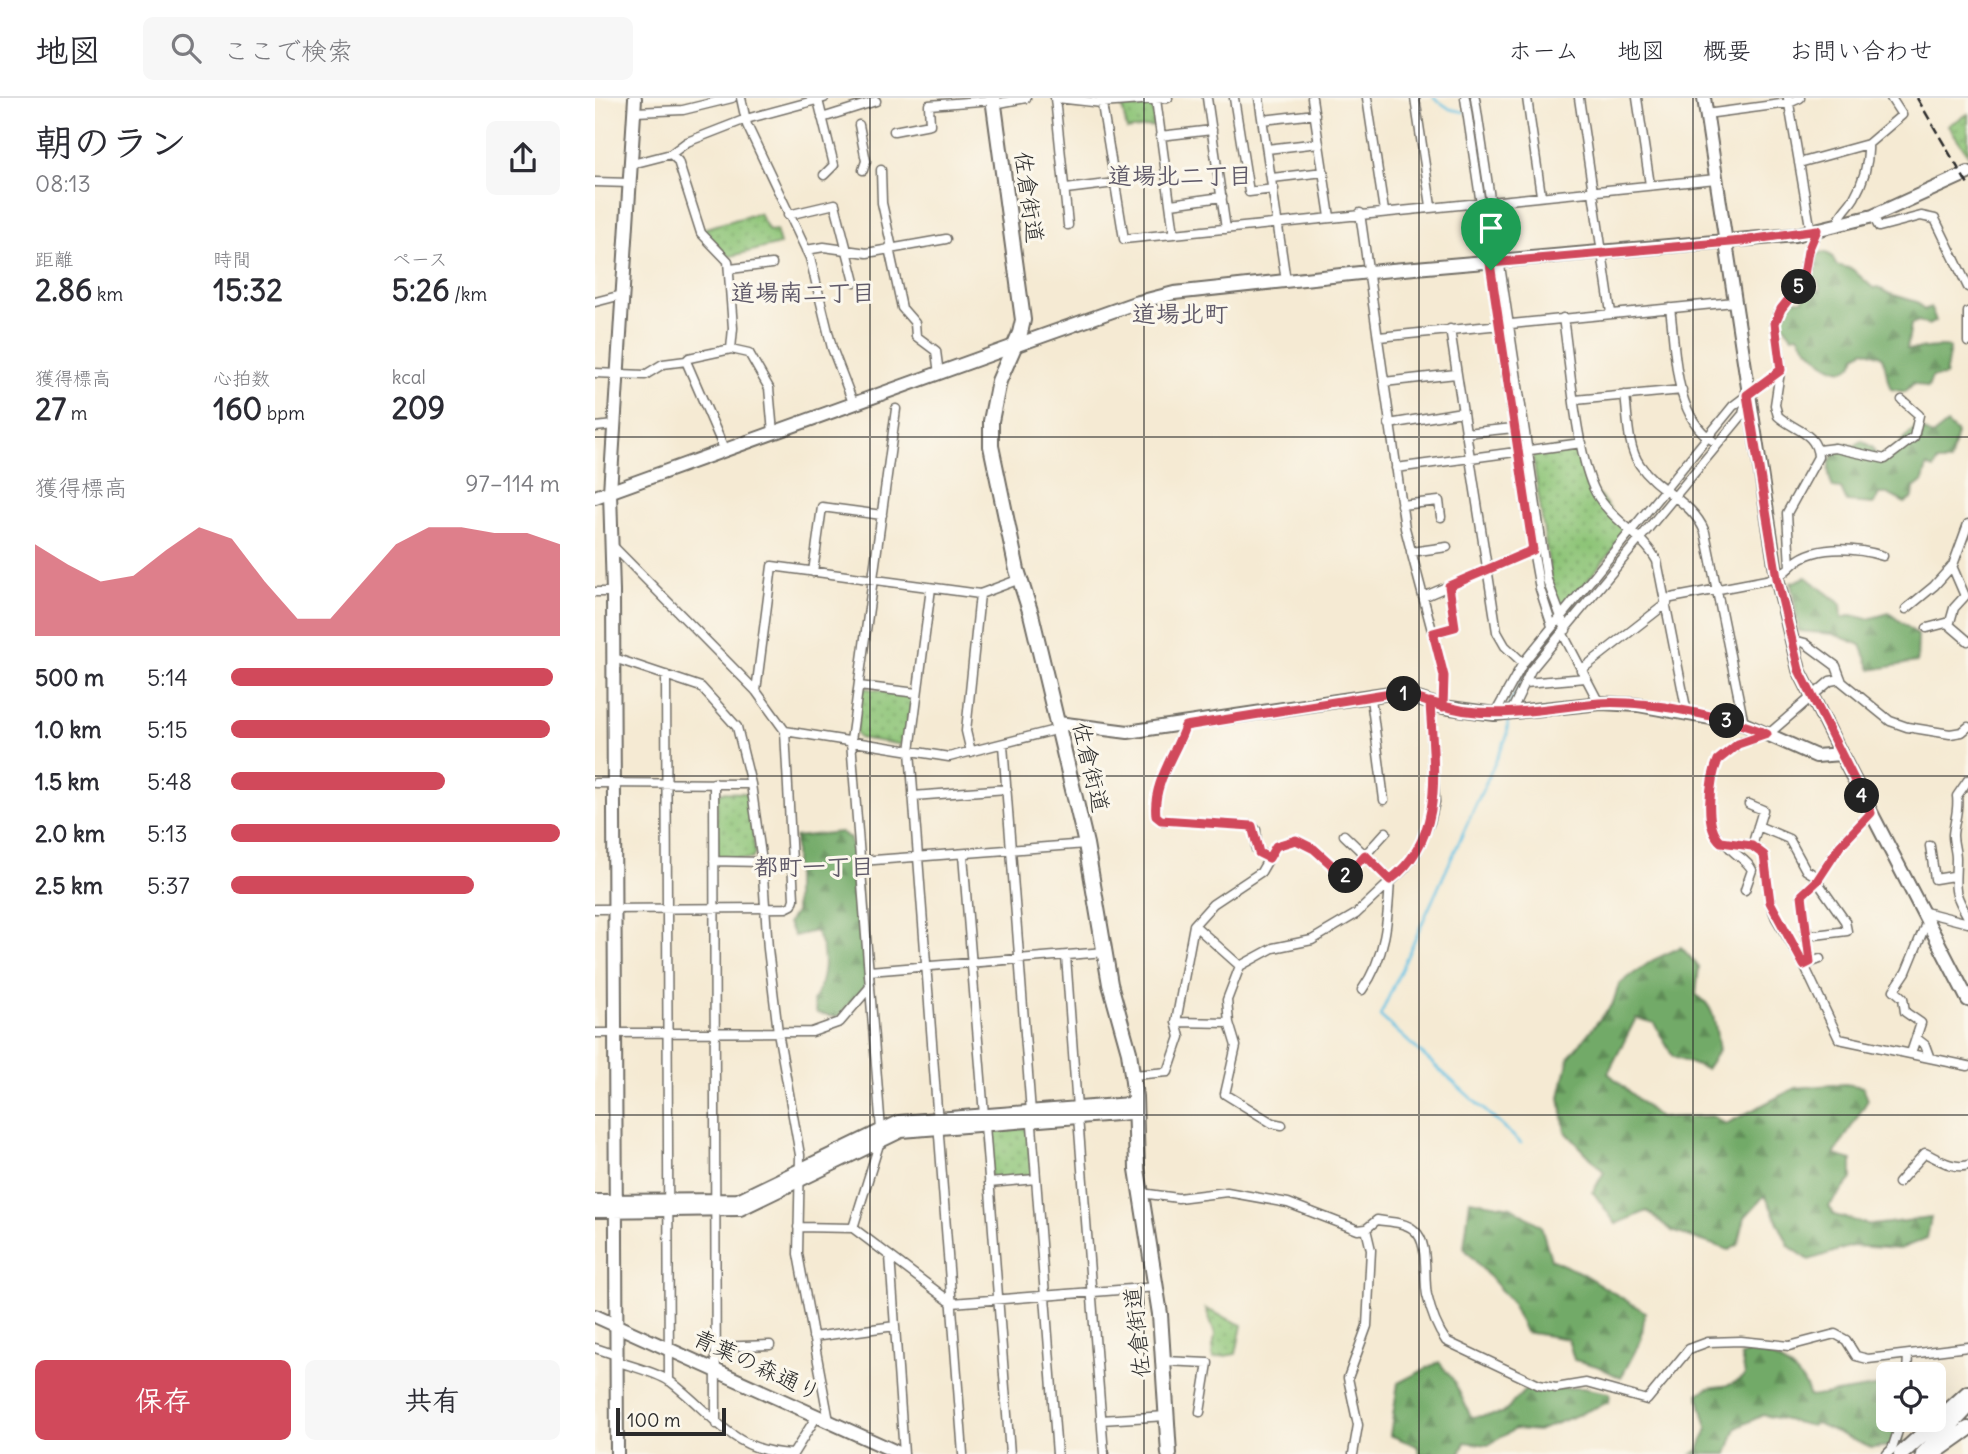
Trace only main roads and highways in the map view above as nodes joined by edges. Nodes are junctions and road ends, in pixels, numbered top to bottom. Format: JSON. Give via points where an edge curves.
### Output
{"nodes":[{"id":1,"x":993,"y":101,"type":"edge"},
{"id":2,"x":1968,"y":1393,"type":"edge"},
{"id":3,"x":1968,"y":1407,"type":"edge"},
{"id":4,"x":1968,"y":1429,"type":"edge"},
{"id":5,"x":1968,"y":1436,"type":"edge"},
{"id":6,"x":1169,"y":1454,"type":"edge"},
{"id":7,"x":1901,"y":1454,"type":"edge"},
{"id":8,"x":1923,"y":1454,"type":"edge"},
{"id":9,"x":1933,"y":1454,"type":"edge"},
{"id":10,"x":1949,"y":1454,"type":"edge"}],
"edges":[{"from":1,"to":6,"type":"highway","name":"佐倉街道","via":[[1022,312],[1020,333],[999,381],[990,439],[1086,844],[1132,1075],[1141,1193],[1157,1287]]},
{"from":2,"to":7,"type":"highway"},
{"from":3,"to":8,"type":"highway"},
{"from":4,"to":9,"type":"highway"},
{"from":5,"to":10,"type":"highway"}]}
